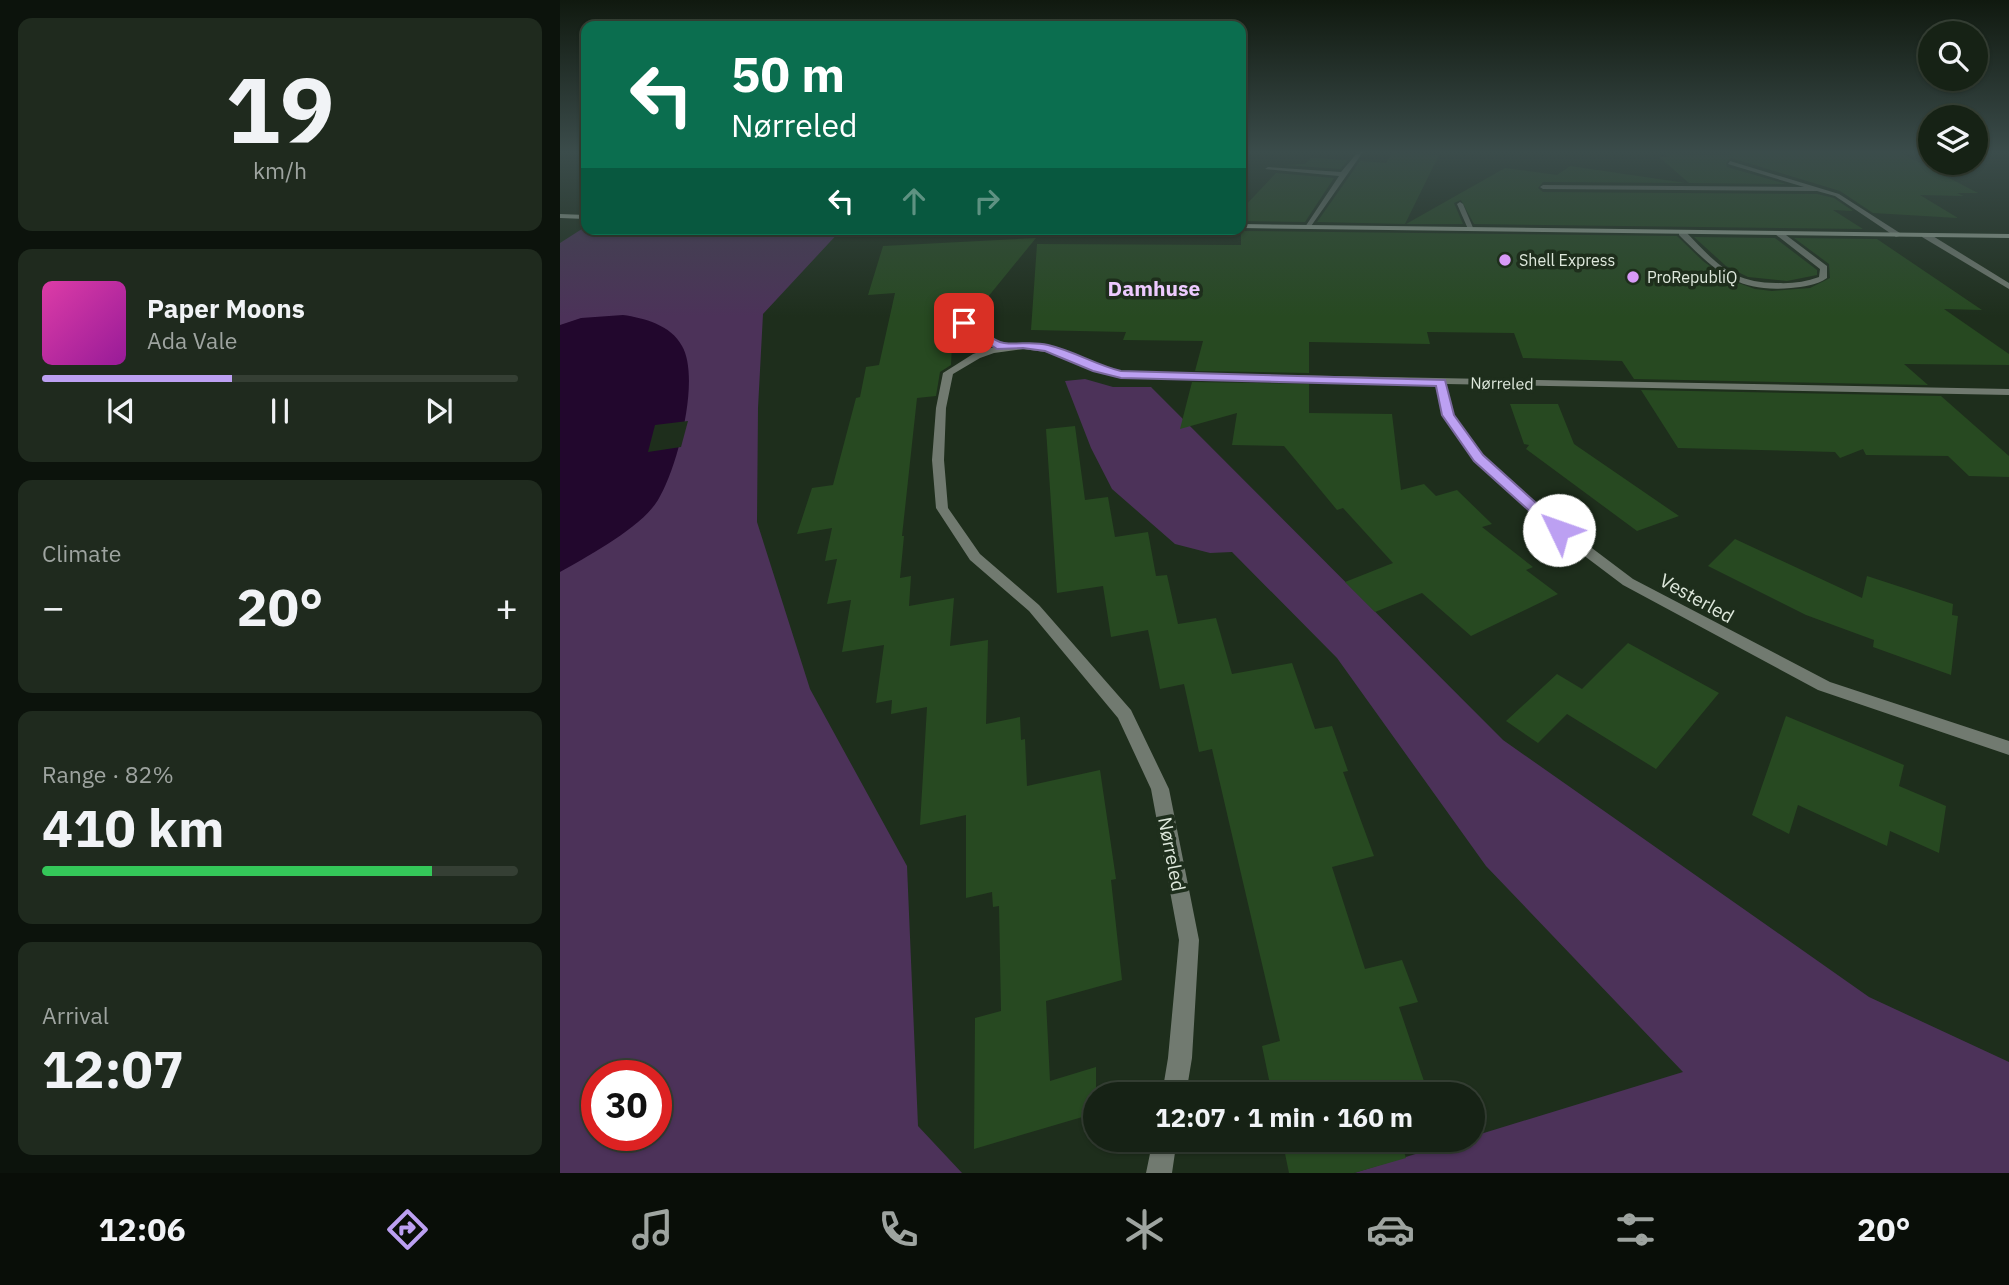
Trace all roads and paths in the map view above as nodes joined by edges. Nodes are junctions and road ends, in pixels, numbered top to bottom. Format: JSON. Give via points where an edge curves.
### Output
{"nodes":[{"id":1,"x":1322,"y":207,"type":"edge"},
{"id":2,"x":1461,"y":207,"type":"edge"},
{"id":3,"x":1856,"y":207,"type":"edge"},
{"id":4,"x":560,"y":216,"type":"edge"},
{"id":5,"x":581,"y":217,"type":"edge"},
{"id":6,"x":1246,"y":226,"type":"edge"},
{"id":7,"x":1309,"y":227,"type":"junction"},
{"id":8,"x":1472,"y":229,"type":"junction"},
{"id":9,"x":1682,"y":233,"type":"junction"},
{"id":10,"x":1779,"y":234,"type":"junction"},
{"id":11,"x":1899,"y":235,"type":"junction"},
{"id":12,"x":1925,"y":235,"type":"junction"},
{"id":13,"x":2009,"y":236,"type":"edge"},
{"id":14,"x":2009,"y":287,"type":"edge"},
{"id":15,"x":958,"y":298,"type":"dead end"},
{"id":16,"x":1000,"y":347,"type":"junction"},
{"id":17,"x":1441,"y":383,"type":"junction"},
{"id":18,"x":2009,"y":392,"type":"edge"},
{"id":19,"x":2009,"y":748,"type":"edge"},
{"id":20,"x":1176,"y":1082,"type":"edge"},
{"id":21,"x":1163,"y":1152,"type":"edge"},
{"id":22,"x":1159,"y":1173,"type":"edge"}],
"edges":[{"from":1,"to":7,"type":"street"},
{"from":2,"to":8,"type":"street"},
{"from":3,"to":11,"type":"street"},
{"from":4,"to":5,"type":"street"},
{"from":6,"to":7,"type":"street"},
{"from":7,"to":8,"type":"street"},
{"from":8,"to":9,"type":"street"},
{"from":9,"to":10,"type":"street"},
{"from":9,"to":10,"type":"street","via":[[1738,283],[1759,287],[1808,284],[1823,278],[1824,268]]},
{"from":10,"to":11,"type":"street"},
{"from":11,"to":12,"type":"street"},
{"from":12,"to":13,"type":"street"},
{"from":12,"to":14,"type":"street"},
{"from":15,"to":16,"type":"street","via":[[964,323]]},
{"from":16,"to":17,"type":"street","name":"Nørreled","via":[[1046,348],[1121,375]]},
{"from":16,"to":20,"type":"street","name":"Nørreled","via":[[948,373],[938,460],[942,508],[975,557],[1034,608],[1125,714],[1160,789],[1189,940]]},
{"from":17,"to":18,"type":"street","name":"Nørreled"},
{"from":17,"to":19,"type":"street","name":"Vesterled","via":[[1448,415],[1479,458],[1559,530],[1628,582],[1824,685]]},
{"from":21,"to":22,"type":"street"}]}
